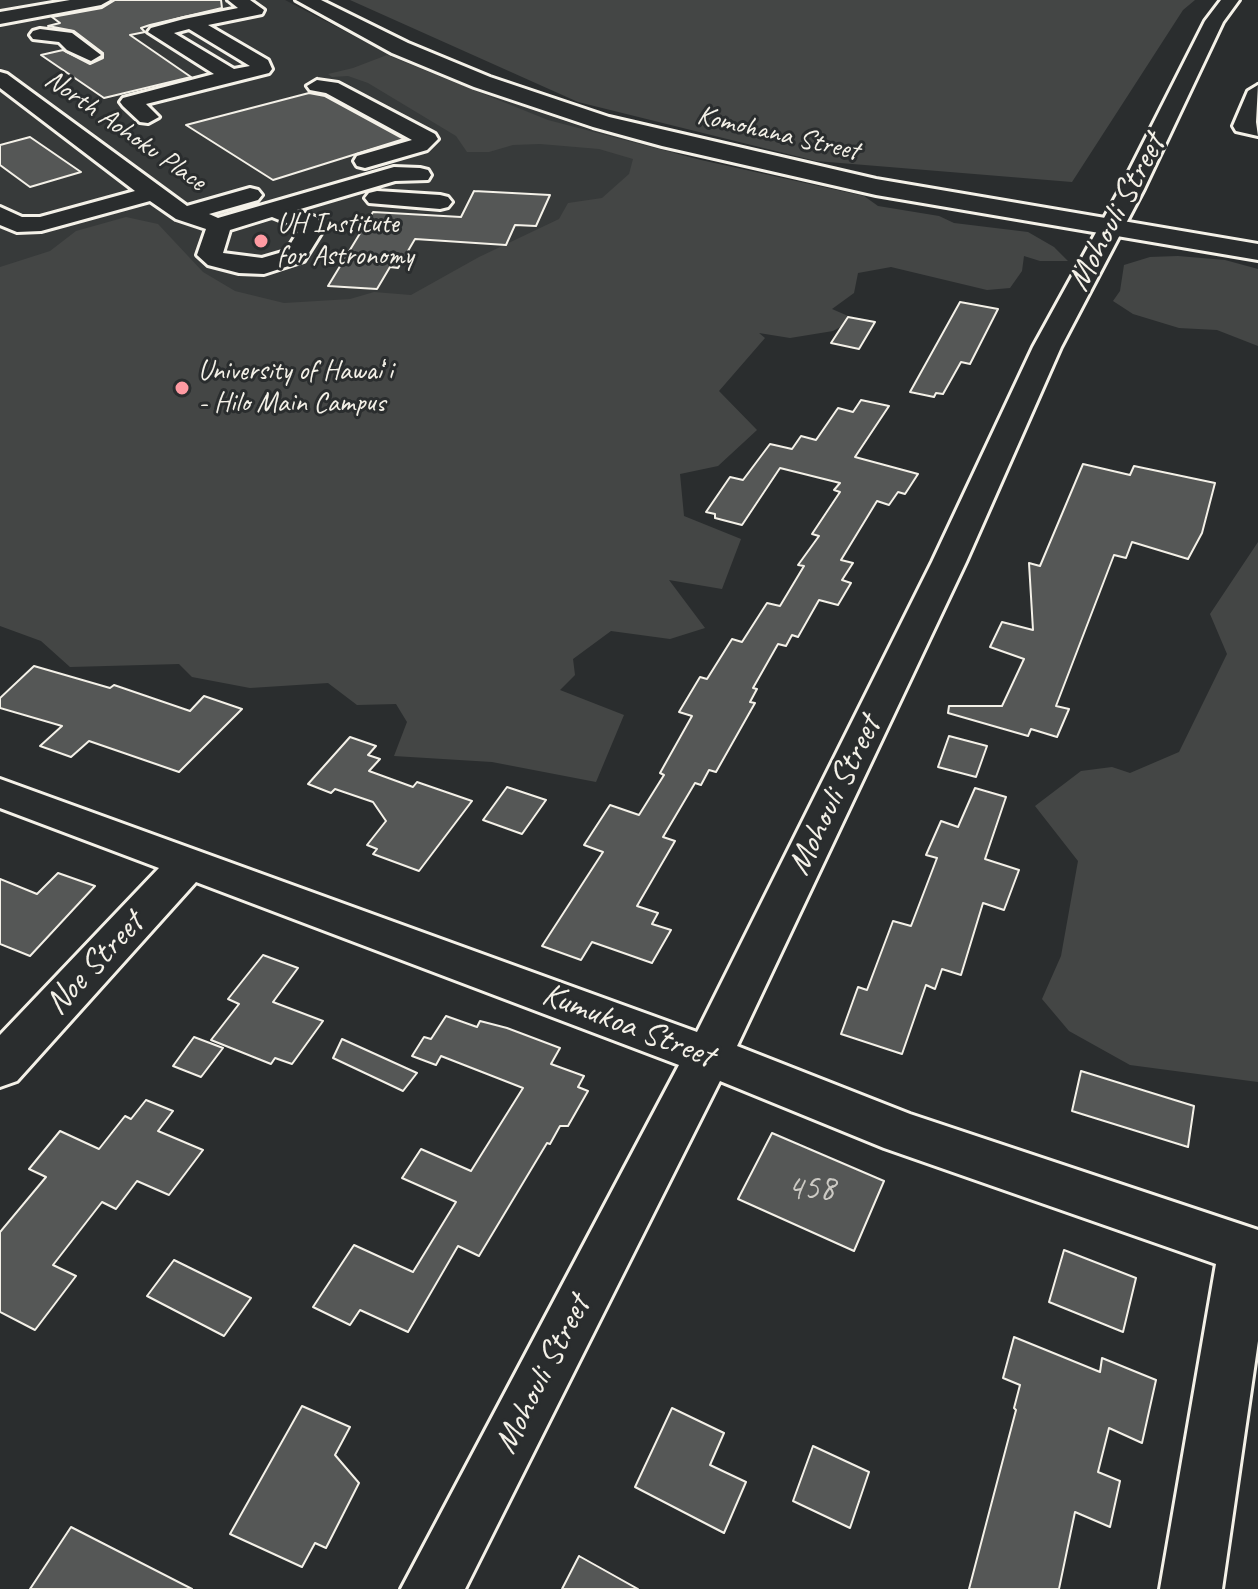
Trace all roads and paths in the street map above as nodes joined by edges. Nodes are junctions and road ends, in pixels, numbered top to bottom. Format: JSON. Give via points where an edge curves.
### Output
{"nodes":[{"id":1,"x":101,"y":0,"type":"edge"},
{"id":2,"x":237,"y":0,"type":"edge"},
{"id":3,"x":306,"y":0,"type":"edge"},
{"id":4,"x":1230,"y":0,"type":"edge"},
{"id":5,"x":6,"y":17,"type":"edge"},
{"id":6,"x":191,"y":23,"type":"junction"},
{"id":7,"x":82,"y":50,"type":"dead end"},
{"id":8,"x":0,"y":78,"type":"edge"},
{"id":9,"x":228,"y":84,"type":"junction"},
{"id":10,"x":317,"y":86,"type":"dead end"},
{"id":11,"x":1258,"y":91,"type":"edge"},
{"id":12,"x":148,"y":117,"type":"dead end"},
{"id":13,"x":1258,"y":129,"type":"edge"},
{"id":14,"x":420,"y":175,"type":"dead end"},
{"id":15,"x":153,"y":193,"type":"junction"},
{"id":16,"x":324,"y":195,"type":"junction"},
{"id":17,"x":440,"y":202,"type":"dead end"},
{"id":18,"x":274,"y":209,"type":"junction"},
{"id":19,"x":0,"y":214,"type":"edge"},
{"id":20,"x":184,"y":214,"type":"junction"},
{"id":21,"x":219,"y":226,"type":"junction"},
{"id":22,"x":1111,"y":228,"type":"junction"},
{"id":23,"x":1258,"y":252,"type":"edge"},
{"id":24,"x":0,"y":793,"type":"edge"},
{"id":25,"x":190,"y":862,"type":"junction"},
{"id":26,"x":709,"y":1056,"type":"junction"},
{"id":27,"x":0,"y":1067,"type":"edge"},
{"id":28,"x":1252,"y":1252,"type":"edge"},
{"id":29,"x":432,"y":1589,"type":"edge"},
{"id":30,"x":1191,"y":1589,"type":"edge"}],
"edges":[{"from":1,"to":5,"type":"street"},
{"from":2,"to":6,"type":"street","via":[[255,10]]},
{"from":3,"to":22,"type":"main road","name":"Komohana Street","via":[[432,62],[601,122],[876,187]]},
{"from":4,"to":22,"type":"street","name":"Mohouli Street","via":[[1214,21]]},
{"from":5,"to":7,"type":"street","via":[[37,42]]},
{"from":6,"to":9,"type":"street","via":[[158,32]]},
{"from":6,"to":9,"type":"street","via":[[261,64],[262,69]]},
{"from":8,"to":15,"type":"street","name":"North Aohoku Place"},
{"from":9,"to":12,"type":"street","via":[[130,102]]},
{"from":10,"to":20,"type":"street","via":[[331,87],[426,142]]},
{"from":11,"to":13,"type":"street","via":[[1244,126]]},
{"from":14,"to":16,"type":"street","via":[[394,174]]},
{"from":15,"to":19,"type":"street","via":[[41,224],[17,225]]},
{"from":15,"to":20,"type":"street","name":"North Aohoku Place"},
{"from":16,"to":17,"type":"street"},
{"from":16,"to":18,"type":"street"},
{"from":18,"to":21,"type":"street"},
{"from":18,"to":21,"type":"street","via":[[309,223],[310,232],[295,256],[282,262],[264,266],[217,260],[210,255]]},
{"from":20,"to":21,"type":"street","name":"North Aohoku Place"},
{"from":22,"to":23,"type":"main road","name":"Komohana Street"},
{"from":22,"to":26,"type":"street","name":"Mohouli Street","via":[[1047,347],[949,562]]},
{"from":24,"to":25,"type":"street","name":"Kumukoa Street"},
{"from":25,"to":26,"type":"street","name":"Kumukoa Street"},
{"from":25,"to":27,"type":"street","name":"Noe Street"},
{"from":26,"to":28,"type":"street","name":"Kumukoa Street","via":[[901,1133]]},
{"from":26,"to":29,"type":"street","name":"Mohouli Street"},
{"from":28,"to":30,"type":"street"}]}
